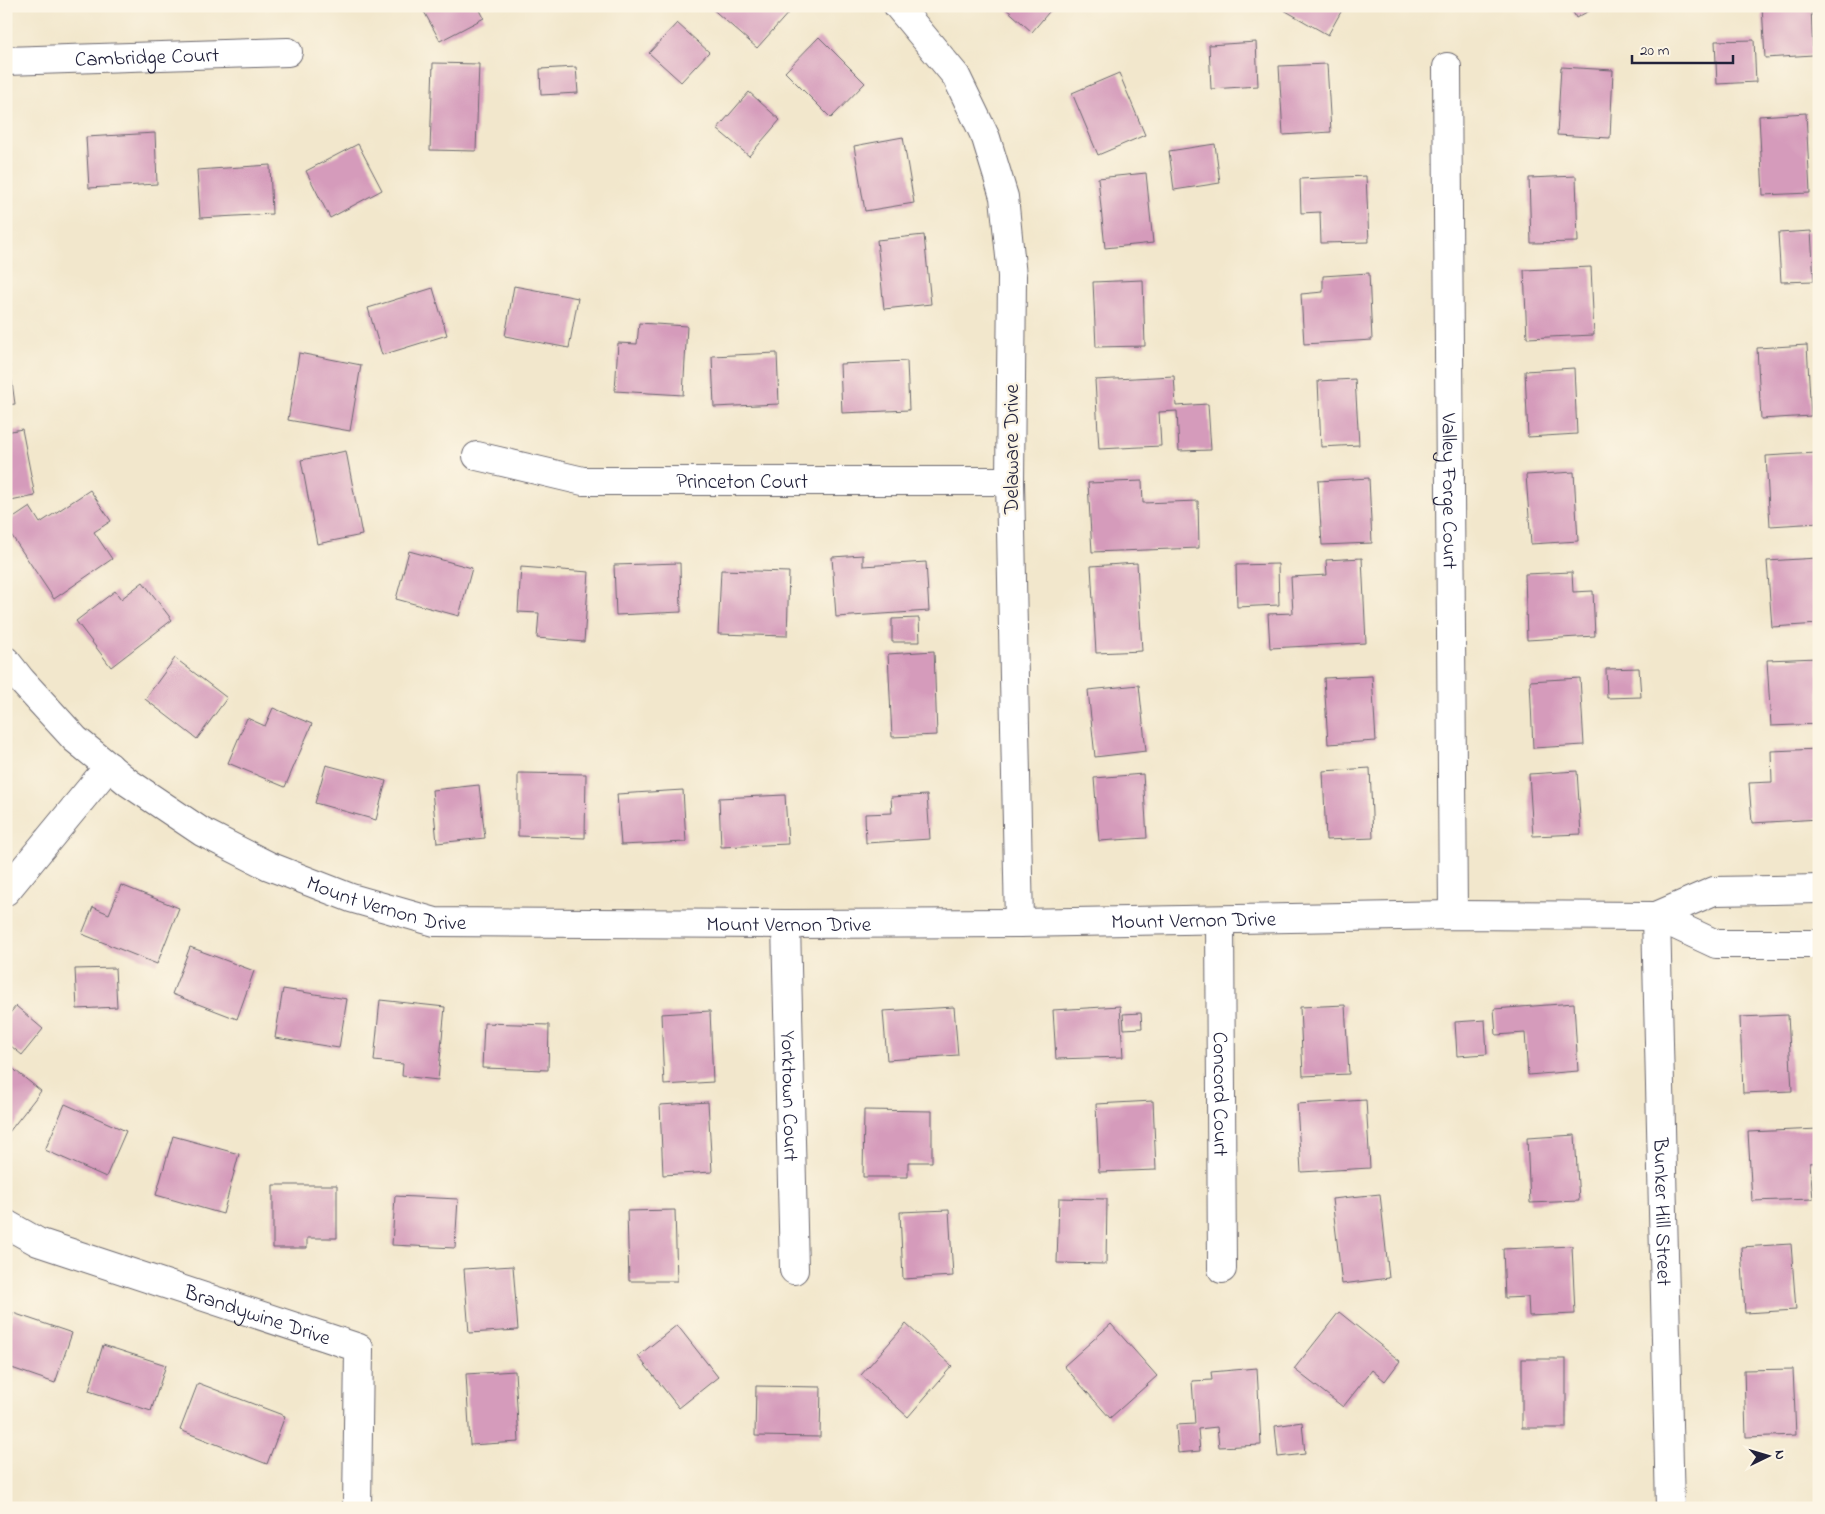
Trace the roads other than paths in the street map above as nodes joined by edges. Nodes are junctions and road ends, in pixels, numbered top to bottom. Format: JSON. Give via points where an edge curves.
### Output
{"nodes":[{"id":1,"x":898,"y":6,"type":"edge"},
{"id":2,"x":288,"y":52,"type":"dead end"},
{"id":3,"x":6,"y":61,"type":"edge"},
{"id":4,"x":1446,"y":67,"type":"dead end"},
{"id":5,"x":477,"y":456,"type":"dead end"},
{"id":6,"x":1010,"y":481,"type":"junction"},
{"id":7,"x":6,"y":661,"type":"edge"},
{"id":8,"x":109,"y":766,"type":"junction"},
{"id":9,"x":1819,"y":889,"type":"edge"},
{"id":10,"x":6,"y":891,"type":"edge"},
{"id":11,"x":1453,"y":915,"type":"junction"},
{"id":12,"x":1656,"y":916,"type":"junction"},
{"id":13,"x":1220,"y":920,"type":"junction"},
{"id":14,"x":1019,"y":923,"type":"junction"},
{"id":15,"x":786,"y":924,"type":"junction"},
{"id":16,"x":1819,"y":944,"type":"edge"},
{"id":17,"x":6,"y":1224,"type":"edge"},
{"id":18,"x":1222,"y":1269,"type":"dead end"},
{"id":19,"x":794,"y":1270,"type":"dead end"},
{"id":20,"x":357,"y":1508,"type":"edge"},
{"id":21,"x":1670,"y":1508,"type":"edge"}],
"edges":[{"from":1,"to":6,"type":"street","name":"Delaware Drive","via":[[956,76],[986,138],[1004,197],[1012,276]]},
{"from":2,"to":3,"type":"street","name":"Cambridge Court"},
{"from":4,"to":11,"type":"street","name":"Valley Forge Court"},
{"from":5,"to":6,"type":"street","name":"Princeton Court","via":[[583,481]]},
{"from":6,"to":14,"type":"street","name":"Delaware Drive"},
{"from":7,"to":8,"type":"street","name":"Mount Vernon Drive","via":[[74,739]]},
{"from":8,"to":10,"type":"street"},
{"from":8,"to":15,"type":"street","name":"Mount Vernon Drive","via":[[202,832],[269,866],[352,898],[435,922]]},
{"from":9,"to":12,"type":"street","name":"Mount Vernon Drive","via":[[1714,891]]},
{"from":11,"to":12,"type":"street","name":"Mount Vernon Drive"},
{"from":11,"to":13,"type":"street","name":"Mount Vernon Drive"},
{"from":12,"to":16,"type":"street","name":"Mount Vernon Drive","via":[[1716,944]]},
{"from":12,"to":21,"type":"street","name":"Bunker Hill Street"},
{"from":13,"to":14,"type":"street","name":"Mount Vernon Drive"},
{"from":13,"to":18,"type":"street","name":"Concord Court"},
{"from":14,"to":15,"type":"street","name":"Mount Vernon Drive"},
{"from":15,"to":19,"type":"street","name":"Yorktown Court"},
{"from":17,"to":20,"type":"street","name":"Brandywine Drive","via":[[38,1242],[359,1348]]}]}
